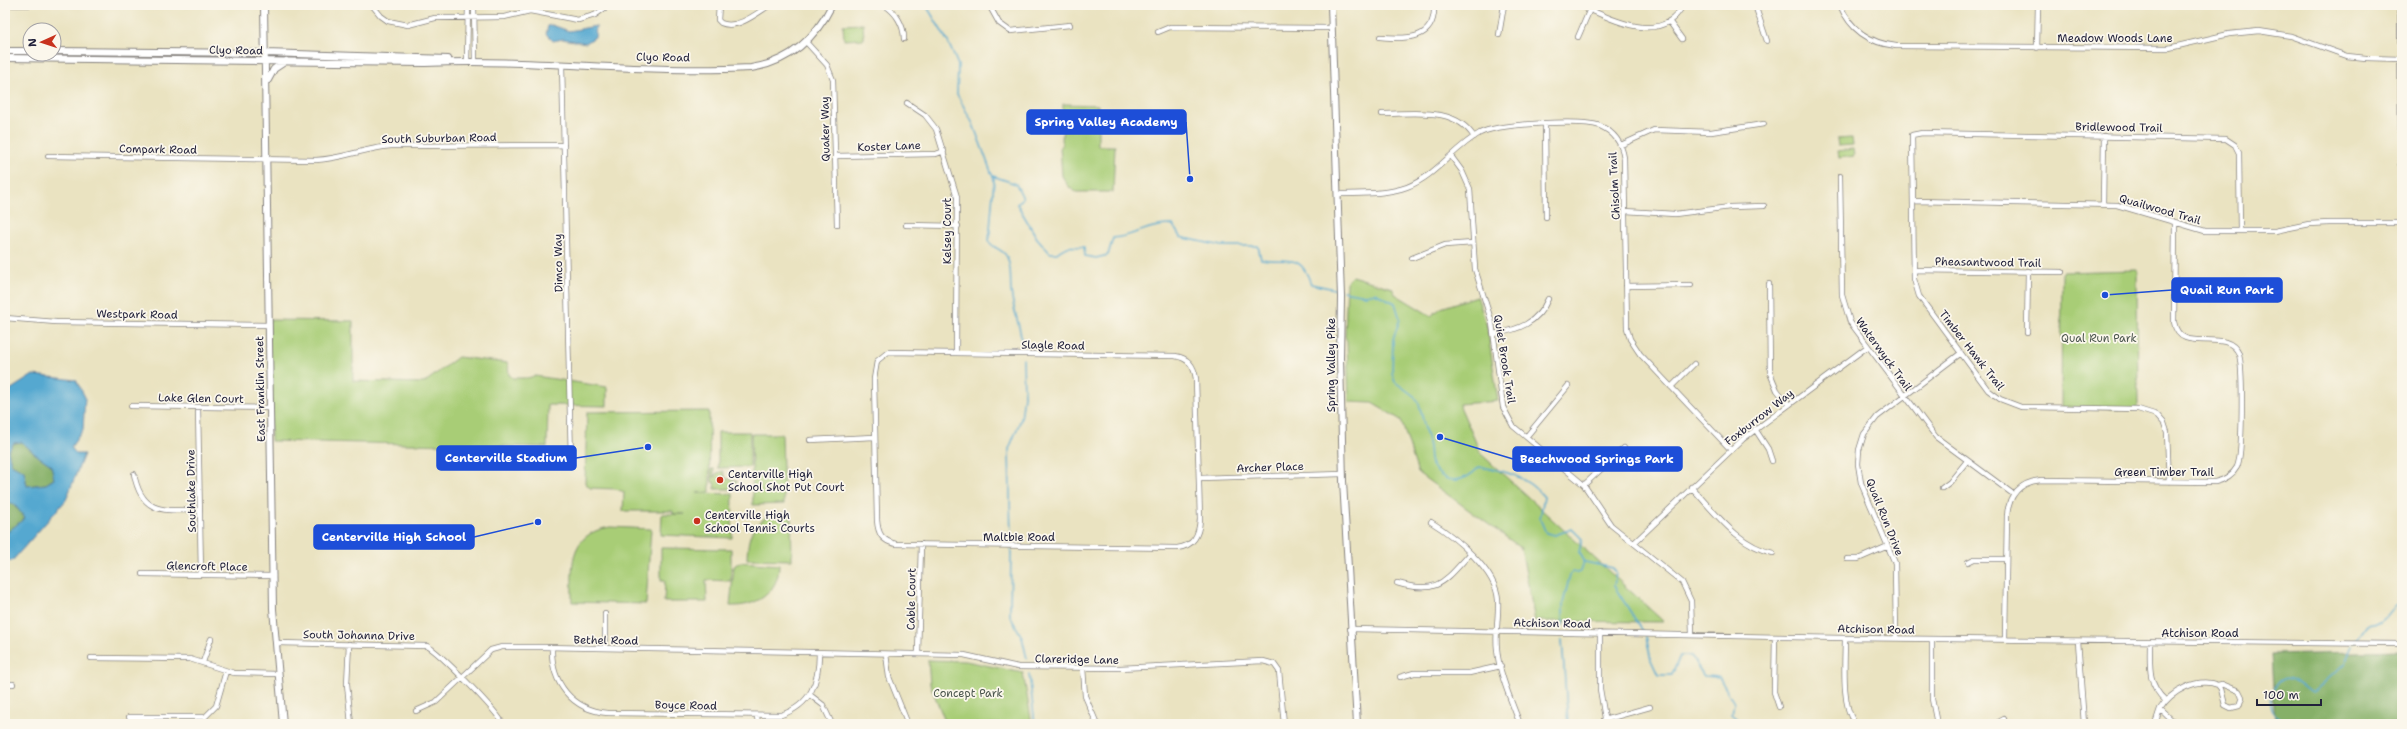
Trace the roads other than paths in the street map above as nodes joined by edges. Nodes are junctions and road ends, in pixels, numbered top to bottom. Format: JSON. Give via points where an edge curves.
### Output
{"nodes":[{"id":1,"x":5,"y":5,"type":"edge"},
{"id":2,"x":20,"y":5,"type":"edge"},
{"id":3,"x":48,"y":5,"type":"edge"},
{"id":4,"x":125,"y":5,"type":"edge"},
{"id":5,"x":134,"y":5,"type":"edge"},
{"id":6,"x":264,"y":5,"type":"edge"},
{"id":7,"x":372,"y":5,"type":"edge"},
{"id":8,"x":468,"y":5,"type":"edge"},
{"id":9,"x":474,"y":5,"type":"edge"},
{"id":10,"x":609,"y":5,"type":"edge"},
{"id":11,"x":719,"y":5,"type":"edge"},
{"id":12,"x":770,"y":5,"type":"edge"},
{"id":13,"x":832,"y":5,"type":"edge"},
{"id":14,"x":884,"y":5,"type":"edge"},
{"id":15,"x":989,"y":5,"type":"edge"},
{"id":16,"x":1331,"y":5,"type":"edge"},
{"id":17,"x":1434,"y":5,"type":"edge"},
{"id":18,"x":1504,"y":5,"type":"edge"},
{"id":19,"x":1579,"y":5,"type":"edge"},
{"id":20,"x":1683,"y":5,"type":"edge"},
{"id":21,"x":1755,"y":5,"type":"edge"},
{"id":22,"x":1840,"y":5,"type":"edge"},
{"id":23,"x":2038,"y":5,"type":"edge"},
{"id":24,"x":2400,"y":5,"type":"edge"},
{"id":25,"x":1590,"y":9,"type":"junction"},
{"id":26,"x":468,"y":18,"type":"junction"},
{"id":27,"x":474,"y":18,"type":"junction"},
{"id":28,"x":1669,"y":21,"type":"junction"},
{"id":29,"x":1070,"y":25,"type":"dead end"},
{"id":30,"x":1332,"y":28,"type":"junction"},
{"id":31,"x":1158,"y":32,"type":"dead end"},
{"id":32,"x":1499,"y":35,"type":"dead end"},
{"id":33,"x":1380,"y":37,"type":"dead end"},
{"id":34,"x":1578,"y":37,"type":"dead end"},
{"id":35,"x":904,"y":39,"type":"dead end"},
{"id":36,"x":1682,"y":39,"type":"dead end"},
{"id":37,"x":1767,"y":41,"type":"dead end"},
{"id":38,"x":806,"y":42,"type":"junction"},
{"id":39,"x":2037,"y":48,"type":"junction"},
{"id":40,"x":5,"y":51,"type":"edge"},
{"id":41,"x":22,"y":51,"type":"edge"},
{"id":42,"x":62,"y":51,"type":"edge"},
{"id":43,"x":266,"y":53,"type":"junction"},
{"id":44,"x":5,"y":58,"type":"edge"},
{"id":45,"x":2401,"y":59,"type":"edge"},
{"id":46,"x":266,"y":60,"type":"junction"},
{"id":47,"x":287,"y":60,"type":"junction"},
{"id":48,"x":467,"y":61,"type":"junction"},
{"id":49,"x":475,"y":61,"type":"junction"},
{"id":50,"x":562,"y":65,"type":"junction"},
{"id":51,"x":266,"y":83,"type":"junction"},
{"id":52,"x":907,"y":103,"type":"dead end"},
{"id":53,"x":1382,"y":114,"type":"dead end"},
{"id":54,"x":1545,"y":124,"type":"junction"},
{"id":55,"x":1764,"y":124,"type":"dead end"},
{"id":56,"x":1913,"y":134,"type":"joint"},
{"id":57,"x":2104,"y":136,"type":"junction"},
{"id":58,"x":1474,"y":137,"type":"junction"},
{"id":59,"x":1621,"y":144,"type":"junction"},
{"id":60,"x":564,"y":145,"type":"junction"},
{"id":61,"x":944,"y":151,"type":"junction"},
{"id":62,"x":48,"y":156,"type":"dead end"},
{"id":63,"x":835,"y":156,"type":"junction"},
{"id":64,"x":1451,"y":156,"type":"junction"},
{"id":65,"x":267,"y":160,"type":"junction"},
{"id":66,"x":2402,"y":163,"type":"edge"},
{"id":67,"x":1840,"y":176,"type":"dead end"},
{"id":68,"x":1338,"y":194,"type":"junction"},
{"id":69,"x":1913,"y":201,"type":"junction"},
{"id":70,"x":2103,"y":204,"type":"junction"},
{"id":71,"x":1764,"y":206,"type":"dead end"},
{"id":72,"x":1625,"y":212,"type":"junction"},
{"id":73,"x":1546,"y":217,"type":"dead end"},
{"id":74,"x":2175,"y":223,"type":"junction"},
{"id":75,"x":2402,"y":223,"type":"edge"},
{"id":76,"x":836,"y":225,"type":"dead end"},
{"id":77,"x":906,"y":225,"type":"dead end"},
{"id":78,"x":958,"y":226,"type":"junction"},
{"id":79,"x":2240,"y":231,"type":"junction"},
{"id":80,"x":1473,"y":243,"type":"junction"},
{"id":81,"x":1412,"y":258,"type":"dead end"},
{"id":82,"x":1914,"y":270,"type":"junction"},
{"id":83,"x":2028,"y":271,"type":"junction"},
{"id":84,"x":2062,"y":272,"type":"dead end"},
{"id":85,"x":1769,"y":284,"type":"dead end"},
{"id":86,"x":1691,"y":285,"type":"dead end"},
{"id":87,"x":1626,"y":286,"type":"junction"},
{"id":88,"x":1548,"y":298,"type":"dead end"},
{"id":89,"x":5,"y":318,"type":"edge"},
{"id":90,"x":269,"y":325,"type":"junction"},
{"id":91,"x":2027,"y":333,"type":"dead end"},
{"id":92,"x":1494,"y":334,"type":"junction"},
{"id":93,"x":1867,"y":347,"type":"junction"},
{"id":94,"x":956,"y":352,"type":"junction"},
{"id":95,"x":1961,"y":353,"type":"junction"},
{"id":96,"x":1694,"y":364,"type":"dead end"},
{"id":97,"x":1568,"y":386,"type":"dead end"},
{"id":98,"x":1671,"y":387,"type":"junction"},
{"id":99,"x":1903,"y":396,"type":"junction"},
{"id":100,"x":1789,"y":405,"type":"junction"},
{"id":101,"x":131,"y":406,"type":"dead end"},
{"id":102,"x":198,"y":407,"type":"junction"},
{"id":103,"x":270,"y":408,"type":"junction"},
{"id":104,"x":1755,"y":429,"type":"junction"},
{"id":105,"x":875,"y":437,"type":"junction"},
{"id":106,"x":1526,"y":437,"type":"junction"},
{"id":107,"x":810,"y":440,"type":"dead end"},
{"id":108,"x":1624,"y":448,"type":"dead end"},
{"id":109,"x":1731,"y":450,"type":"junction"},
{"id":110,"x":571,"y":461,"type":"dead end"},
{"id":111,"x":1772,"y":461,"type":"dead end"},
{"id":112,"x":1967,"y":461,"type":"junction"},
{"id":113,"x":134,"y":474,"type":"dead end"},
{"id":114,"x":1343,"y":474,"type":"junction"},
{"id":115,"x":1199,"y":478,"type":"junction"},
{"id":116,"x":2169,"y":482,"type":"junction"},
{"id":117,"x":1584,"y":485,"type":"junction"},
{"id":118,"x":1691,"y":487,"type":"junction"},
{"id":119,"x":1942,"y":488,"type":"dead end"},
{"id":120,"x":2013,"y":494,"type":"junction"},
{"id":121,"x":200,"y":510,"type":"junction"},
{"id":122,"x":1431,"y":522,"type":"dead end"},
{"id":123,"x":1634,"y":543,"type":"junction"},
{"id":124,"x":921,"y":544,"type":"junction"},
{"id":125,"x":1888,"y":546,"type":"junction"},
{"id":126,"x":1773,"y":553,"type":"dead end"},
{"id":127,"x":1470,"y":554,"type":"junction"},
{"id":128,"x":1847,"y":559,"type":"dead end"},
{"id":129,"x":2006,"y":559,"type":"junction"},
{"id":130,"x":1968,"y":562,"type":"dead end"},
{"id":131,"x":142,"y":574,"type":"dead end"},
{"id":132,"x":201,"y":575,"type":"junction"},
{"id":133,"x":273,"y":576,"type":"junction"},
{"id":134,"x":1397,"y":583,"type":"dead end"},
{"id":135,"x":605,"y":614,"type":"dead end"},
{"id":136,"x":1350,"y":629,"type":"junction"},
{"id":137,"x":1496,"y":631,"type":"junction"},
{"id":138,"x":1600,"y":633,"type":"junction"},
{"id":139,"x":1692,"y":635,"type":"junction"},
{"id":140,"x":1775,"y":637,"type":"junction"},
{"id":141,"x":1845,"y":638,"type":"junction"},
{"id":142,"x":1896,"y":638,"type":"junction"},
{"id":143,"x":211,"y":639,"type":"dead end"},
{"id":144,"x":1932,"y":639,"type":"junction"},
{"id":145,"x":2005,"y":639,"type":"junction"},
{"id":146,"x":2078,"y":641,"type":"junction"},
{"id":147,"x":2150,"y":642,"type":"junction"},
{"id":148,"x":276,"y":643,"type":"junction"},
{"id":149,"x":349,"y":644,"type":"junction"},
{"id":150,"x":2402,"y":644,"type":"edge"},
{"id":151,"x":552,"y":648,"type":"junction"},
{"id":152,"x":605,"y":648,"type":"junction"},
{"id":153,"x":819,"y":653,"type":"junction"},
{"id":154,"x":886,"y":654,"type":"junction"},
{"id":155,"x":918,"y":654,"type":"junction"},
{"id":156,"x":91,"y":658,"type":"dead end"},
{"id":157,"x":203,"y":662,"type":"junction"},
{"id":158,"x":1501,"y":666,"type":"junction"},
{"id":159,"x":1083,"y":668,"type":"junction"},
{"id":160,"x":226,"y":671,"type":"junction"},
{"id":161,"x":278,"y":674,"type":"junction"},
{"id":162,"x":1400,"y":677,"type":"dead end"},
{"id":163,"x":461,"y":678,"type":"junction"},
{"id":164,"x":5,"y":684,"type":"edge"},
{"id":165,"x":13,"y":684,"type":"dead end"},
{"id":166,"x":2218,"y":685,"type":"junction"},
{"id":167,"x":810,"y":695,"type":"junction"},
{"id":168,"x":2166,"y":700,"type":"junction"},
{"id":169,"x":1650,"y":706,"type":"dead end"},
{"id":170,"x":1779,"y":707,"type":"dead end"},
{"id":171,"x":2160,"y":709,"type":"junction"},
{"id":172,"x":416,"y":711,"type":"dead end"},
{"id":173,"x":758,"y":716,"type":"junction"},
{"id":174,"x":129,"y":717,"type":"dead end"},
{"id":175,"x":2004,"y":719,"type":"dead end"},
{"id":176,"x":1605,"y":722,"type":"edge"},
{"id":177,"x":1854,"y":722,"type":"dead end"},
{"id":178,"x":283,"y":724,"type":"edge"},
{"id":179,"x":351,"y":724,"type":"edge"},
{"id":180,"x":503,"y":724,"type":"edge"},
{"id":181,"x":758,"y":724,"type":"edge"},
{"id":182,"x":832,"y":724,"type":"edge"},
{"id":183,"x":908,"y":724,"type":"edge"},
{"id":184,"x":1097,"y":724,"type":"edge"},
{"id":185,"x":1284,"y":724,"type":"edge"},
{"id":186,"x":1357,"y":724,"type":"edge"},
{"id":187,"x":1520,"y":724,"type":"edge"},
{"id":188,"x":1937,"y":724,"type":"edge"},
{"id":189,"x":1995,"y":724,"type":"edge"},
{"id":190,"x":2084,"y":724,"type":"edge"},
{"id":191,"x":2156,"y":724,"type":"edge"},
{"id":192,"x":2176,"y":724,"type":"edge"}],
"edges":[{"from":1,"to":2,"type":"street"},
{"from":2,"to":3,"type":"street"},
{"from":4,"to":5,"type":"street"},
{"from":6,"to":43,"type":"street","name":"East Franklin Street"},
{"from":7,"to":26,"type":"street","via":[[381,16],[398,24],[416,24],[441,17]]},
{"from":8,"to":26,"type":"street"},
{"from":9,"to":27,"type":"street"},
{"from":10,"to":27,"type":"street","via":[[595,15],[578,20],[530,11],[506,17]]},
{"from":11,"to":12,"type":"street","via":[[718,20],[727,25],[745,20]]},
{"from":13,"to":38,"type":"street","name":"Clyo Road"},
{"from":14,"to":35,"type":"street","via":[[895,14],[901,24]]},
{"from":15,"to":29,"type":"street","via":[[999,23],[1010,31]]},
{"from":16,"to":30,"type":"street","name":"Spring Valley Pike"},
{"from":17,"to":33,"type":"street","via":[[1432,21],[1419,35],[1405,39]]},
{"from":18,"to":32,"type":"street"},
{"from":19,"to":25,"type":"street"},
{"from":20,"to":28,"type":"street"},
{"from":21,"to":37,"type":"street"},
{"from":22,"to":39,"type":"street","name":"Meadow Woods Lane","via":[[1856,30],[1869,39],[1889,46]]},
{"from":23,"to":39,"type":"street"},
{"from":24,"to":45,"type":"street"},
{"from":25,"to":28,"type":"street","via":[[1641,28],[1659,27]]},
{"from":25,"to":34,"type":"street"},
{"from":26,"to":27,"type":"street"},
{"from":26,"to":48,"type":"street"},
{"from":27,"to":49,"type":"street"},
{"from":28,"to":36,"type":"street"},
{"from":30,"to":31,"type":"street","via":[[1175,27]]},
{"from":30,"to":68,"type":"street","name":"Spring Valley Pike"},
{"from":38,"to":50,"type":"street","name":"Clyo Road","via":[[784,58],[752,68]]},
{"from":38,"to":63,"type":"street","name":"Quaker Way","via":[[831,73]]},
{"from":39,"to":45,"type":"street","name":"Meadow Woods Lane","via":[[2169,48],[2229,34],[2259,31],[2291,36],[2347,56]]},
{"from":40,"to":41,"type":"street"},
{"from":42,"to":43,"type":"street","name":"Clyo Road"},
{"from":43,"to":46,"type":"street","name":"East Franklin Street"},
{"from":43,"to":48,"type":"street","name":"Clyo Road","via":[[425,57]]},
{"from":44,"to":46,"type":"street","name":"Clyo Road"},
{"from":45,"to":66,"type":"street"},
{"from":46,"to":47,"type":"street","name":"Clyo Road"},
{"from":46,"to":51,"type":"street","name":"East Franklin Street"},
{"from":47,"to":48,"type":"street","name":"Clyo Road","via":[[425,63]]},
{"from":47,"to":51,"type":"street","via":[[274,70]]},
{"from":48,"to":49,"type":"street","name":"Clyo Road"},
{"from":49,"to":50,"type":"street","name":"Clyo Road"},
{"from":50,"to":60,"type":"street","name":"Dimco Way"},
{"from":51,"to":65,"type":"street","name":"East Franklin Street"},
{"from":52,"to":61,"type":"street","name":"Kelsey Court","via":[[930,120]]},
{"from":53,"to":58,"type":"street","via":[[1446,115],[1463,123]]},
{"from":54,"to":58,"type":"street","name":"Chisolm Trail","via":[[1503,126]]},
{"from":54,"to":59,"type":"street","name":"Chisolm Trail","via":[[1593,124],[1609,132]]},
{"from":54,"to":73,"type":"street"},
{"from":55,"to":59,"type":"street","via":[[1711,132],[1654,130]]},
{"from":56,"to":57,"type":"street","name":"Bridlewood Trail"},
{"from":56,"to":69,"type":"street","name":"Timber Hawk Trail"},
{"from":57,"to":70,"type":"street"},
{"from":57,"to":79,"type":"street","name":"Bridlewood Trail","via":[[2229,140],[2235,145],[2238,153]]},
{"from":58,"to":64,"type":"street","name":"Chisolm Trail"},
{"from":59,"to":72,"type":"street","name":"Chisolm Trail","via":[[1624,158]]},
{"from":60,"to":65,"type":"street","name":"South Suburban Road","via":[[391,146],[326,159]]},
{"from":60,"to":110,"type":"street","name":"Dimco Way"},
{"from":61,"to":63,"type":"street","name":"Koster Lane","via":[[936,154]]},
{"from":61,"to":78,"type":"street","name":"Kelsey Court","via":[[957,196]]},
{"from":62,"to":65,"type":"street","name":"Compark Road"},
{"from":63,"to":76,"type":"street","name":"Quaker Way"},
{"from":64,"to":68,"type":"street","name":"Chisolm Trail","via":[[1427,176],[1407,187],[1381,192]]},
{"from":64,"to":80,"type":"street","name":"Quiet Brook Trail","via":[[1470,189]]},
{"from":65,"to":90,"type":"street","name":"East Franklin Street"},
{"from":67,"to":93,"type":"street","name":"Waterwyck Trail","via":[[1843,305],[1850,322]]},
{"from":68,"to":114,"type":"street","name":"Spring Valley Pike"},
{"from":69,"to":70,"type":"street","name":"Quailwood Trail"},
{"from":69,"to":82,"type":"street","name":"Timber Hawk Trail"},
{"from":70,"to":74,"type":"street","name":"Quailwood Trail","via":[[2128,207]]},
{"from":71,"to":72,"type":"street","via":[[1730,207],[1675,214]]},
{"from":72,"to":87,"type":"street","name":"Chisolm Trail"},
{"from":74,"to":79,"type":"street","name":"Quailwood Trail","via":[[2205,231]]},
{"from":74,"to":116,"type":"street","name":"Green Timber Trail","via":[[2174,326],[2178,334],[2185,339],[2227,342],[2237,350],[2240,358],[2241,448],[2236,468],[2226,478],[2215,482]]},
{"from":75,"to":79,"type":"street","name":"Quailwood Trail","via":[[2309,224],[2279,231]]},
{"from":77,"to":78,"type":"street"},
{"from":78,"to":94,"type":"street","name":"Kelsey Court"},
{"from":80,"to":81,"type":"street","via":[[1445,245]]},
{"from":80,"to":92,"type":"street","name":"Quiet Brook Trail","via":[[1475,269]]},
{"from":82,"to":83,"type":"street","name":"Pheasantwood Trail"},
{"from":82,"to":95,"type":"street","name":"Timber Hawk Trail","via":[[1919,296]]},
{"from":83,"to":84,"type":"street","name":"Pheasantwood Trail"},
{"from":83,"to":91,"type":"street"},
{"from":85,"to":100,"type":"street","via":[[1770,373],[1774,384]]},
{"from":86,"to":87,"type":"street"},
{"from":87,"to":98,"type":"street","name":"Chisolm Trail","via":[[1627,328],[1630,339],[1640,354]]},
{"from":88,"to":92,"type":"street","via":[[1542,310],[1525,326]]},
{"from":89,"to":90,"type":"street","name":"Westpark Road","via":[[56,322]]},
{"from":90,"to":103,"type":"street","name":"East Franklin Street"},
{"from":92,"to":106,"type":"street","name":"Quiet Brook Trail","via":[[1504,412],[1513,426]]},
{"from":93,"to":99,"type":"street","name":"Waterwyck Trail"},
{"from":93,"to":100,"type":"street","name":"Foxburrow Way"},
{"from":94,"to":105,"type":"street","name":"Slagle Road","via":[[893,351],[880,358],[874,370]]},
{"from":94,"to":115,"type":"street","name":"Slagle Road","via":[[1174,356],[1185,359],[1191,364],[1196,379]]},
{"from":95,"to":99,"type":"street","name":"Quail Run Drive"},
{"from":95,"to":116,"type":"street","name":"Timber Hawk Trail","via":[[1993,395],[2015,406],[2138,409],[2152,412],[2164,423],[2168,432]]},
{"from":96,"to":98,"type":"street"},
{"from":97,"to":106,"type":"street"},
{"from":98,"to":109,"type":"street","name":"Chisolm Trail"},
{"from":99,"to":112,"type":"street","name":"Waterwyck Trail","via":[[1936,437]]},
{"from":99,"to":125,"type":"street","name":"Quail Run Drive","via":[[1871,423],[1861,442],[1858,458],[1861,483]]},
{"from":100,"to":104,"type":"street","name":"Foxburrow Way"},
{"from":101,"to":102,"type":"street","name":"Lake Glen Court"},
{"from":102,"to":103,"type":"street","name":"Lake Glen Court"},
{"from":102,"to":121,"type":"street","name":"Southlake Drive"},
{"from":103,"to":133,"type":"street","name":"East Franklin Street"},
{"from":104,"to":109,"type":"street","name":"Foxburrow Way"},
{"from":104,"to":111,"type":"street","via":[[1768,449]]},
{"from":105,"to":107,"type":"street"},
{"from":105,"to":124,"type":"street","name":"Maltbie Road","via":[[878,530],[889,542]]},
{"from":106,"to":117,"type":"street","name":"Quiet Brook Trail"},
{"from":108,"to":117,"type":"street"},
{"from":109,"to":118,"type":"street","name":"Foxburrow Way"},
{"from":112,"to":119,"type":"street"},
{"from":112,"to":120,"type":"street","name":"Waterwyck Trail"},
{"from":113,"to":121,"type":"street","via":[[141,497],[152,507],[163,510]]},
{"from":114,"to":115,"type":"street","name":"Archer Place"},
{"from":114,"to":136,"type":"street","name":"Spring Valley Pike"},
{"from":115,"to":124,"type":"street","name":"Maltbie Road","via":[[1200,528],[1194,541],[1183,548]]},
{"from":116,"to":120,"type":"street","name":"Green Timber Trail","via":[[2041,480],[2027,484]]},
{"from":117,"to":123,"type":"street","name":"Quiet Brook Trail","via":[[1607,521]]},
{"from":118,"to":123,"type":"street","name":"Foxburrow Way"},
{"from":118,"to":126,"type":"street","via":[[1743,541]]},
{"from":120,"to":129,"type":"street","via":[[2007,510]]},
{"from":121,"to":132,"type":"street","name":"Southlake Drive"},
{"from":122,"to":127,"type":"street","via":[[1447,531]]},
{"from":123,"to":139,"type":"street","name":"Quiet Brook Trail","via":[[1678,578],[1687,589],[1692,607]]},
{"from":124,"to":155,"type":"street","name":"Cable Court"},
{"from":125,"to":128,"type":"street","via":[[1858,559]]},
{"from":125,"to":142,"type":"street","name":"Quail Run Drive","via":[[1896,572]]},
{"from":127,"to":134,"type":"street","via":[[1438,584],[1419,588]]},
{"from":127,"to":137,"type":"street","via":[[1486,570],[1497,589]]},
{"from":129,"to":130,"type":"street","via":[[1974,559]]},
{"from":129,"to":145,"type":"street"},
{"from":131,"to":132,"type":"street","name":"Glencroft Place"},
{"from":132,"to":133,"type":"street","name":"Glencroft Place"},
{"from":133,"to":148,"type":"street","name":"East Franklin Street"},
{"from":135,"to":152,"type":"street"},
{"from":136,"to":137,"type":"street","name":"Atchison Road"},
{"from":136,"to":186,"type":"street","name":"Spring Valley Pike"},
{"from":137,"to":138,"type":"street","name":"Atchison Road"},
{"from":137,"to":158,"type":"street"},
{"from":138,"to":139,"type":"street","name":"Atchison Road"},
{"from":138,"to":176,"type":"street","via":[[1600,674]]},
{"from":139,"to":140,"type":"street","name":"Atchison Road"},
{"from":140,"to":141,"type":"street","name":"Atchison Road"},
{"from":140,"to":170,"type":"street","via":[[1774,692]]},
{"from":141,"to":142,"type":"street","name":"Atchison Road"},
{"from":141,"to":177,"type":"street","via":[[1846,689],[1849,711]]},
{"from":142,"to":144,"type":"street","name":"Atchison Road"},
{"from":143,"to":157,"type":"street"},
{"from":144,"to":145,"type":"street","name":"Atchison Road"},
{"from":144,"to":188,"type":"street","via":[[1932,699]]},
{"from":145,"to":146,"type":"street","name":"Atchison Road"},
{"from":146,"to":147,"type":"street","name":"Atchison Road"},
{"from":146,"to":190,"type":"street"},
{"from":147,"to":150,"type":"street","name":"Atchison Road"},
{"from":147,"to":168,"type":"street","via":[[2150,677],[2155,688]]},
{"from":148,"to":149,"type":"street","name":"South Johanna Drive"},
{"from":148,"to":161,"type":"street","name":"East Franklin Street"},
{"from":149,"to":163,"type":"street","name":"South Johanna Drive","via":[[427,646]]},
{"from":149,"to":179,"type":"street","via":[[347,684]]},
{"from":151,"to":152,"type":"street","name":"Bethel Road"},
{"from":151,"to":163,"type":"street","name":"Bethel Road","via":[[496,647]]},
{"from":151,"to":173,"type":"street","name":"Boyce Road","via":[[553,670],[561,688],[578,704],[593,711]]},
{"from":152,"to":153,"type":"street","name":"Bethel Road"},
{"from":153,"to":154,"type":"street","name":"Clareridge Lane"},
{"from":153,"to":167,"type":"street","name":"Boyce Road","via":[[818,676]]},
{"from":154,"to":155,"type":"street","name":"Clareridge Lane"},
{"from":154,"to":183,"type":"street","via":[[889,677]]},
{"from":155,"to":159,"type":"street","name":"Clareridge Lane","via":[[974,656],[1018,667]]},
{"from":156,"to":157,"type":"street","via":[[183,659]]},
{"from":157,"to":160,"type":"street"},
{"from":158,"to":162,"type":"street","via":[[1469,673],[1414,672]]},
{"from":158,"to":187,"type":"street"},
{"from":159,"to":184,"type":"street","via":[[1085,696]]},
{"from":159,"to":185,"type":"street","name":"Clareridge Lane","via":[[1154,667],[1257,660],[1268,662],[1277,667],[1281,674]]},
{"from":160,"to":161,"type":"street"},
{"from":160,"to":174,"type":"street","via":[[216,706],[205,717]]},
{"from":161,"to":178,"type":"street","name":"East Franklin Street"},
{"from":163,"to":172,"type":"street","name":"Bethel Road","via":[[436,702]]},
{"from":163,"to":180,"type":"street","name":"South Johanna Drive"},
{"from":164,"to":165,"type":"street"},
{"from":166,"to":166,"type":"street","via":[[2225,704],[2231,708],[2240,706],[2242,697],[2239,691],[2224,684]]},
{"from":166,"to":168,"type":"street","via":[[2198,684],[2179,690]]},
{"from":167,"to":173,"type":"street","name":"Boyce Road","via":[[788,712],[774,716]]},
{"from":167,"to":182,"type":"street","via":[[823,705]]},
{"from":168,"to":171,"type":"street"},
{"from":169,"to":176,"type":"street"},
{"from":171,"to":191,"type":"street"},
{"from":171,"to":192,"type":"street"},
{"from":173,"to":181,"type":"street"},
{"from":175,"to":189,"type":"street"}]}
